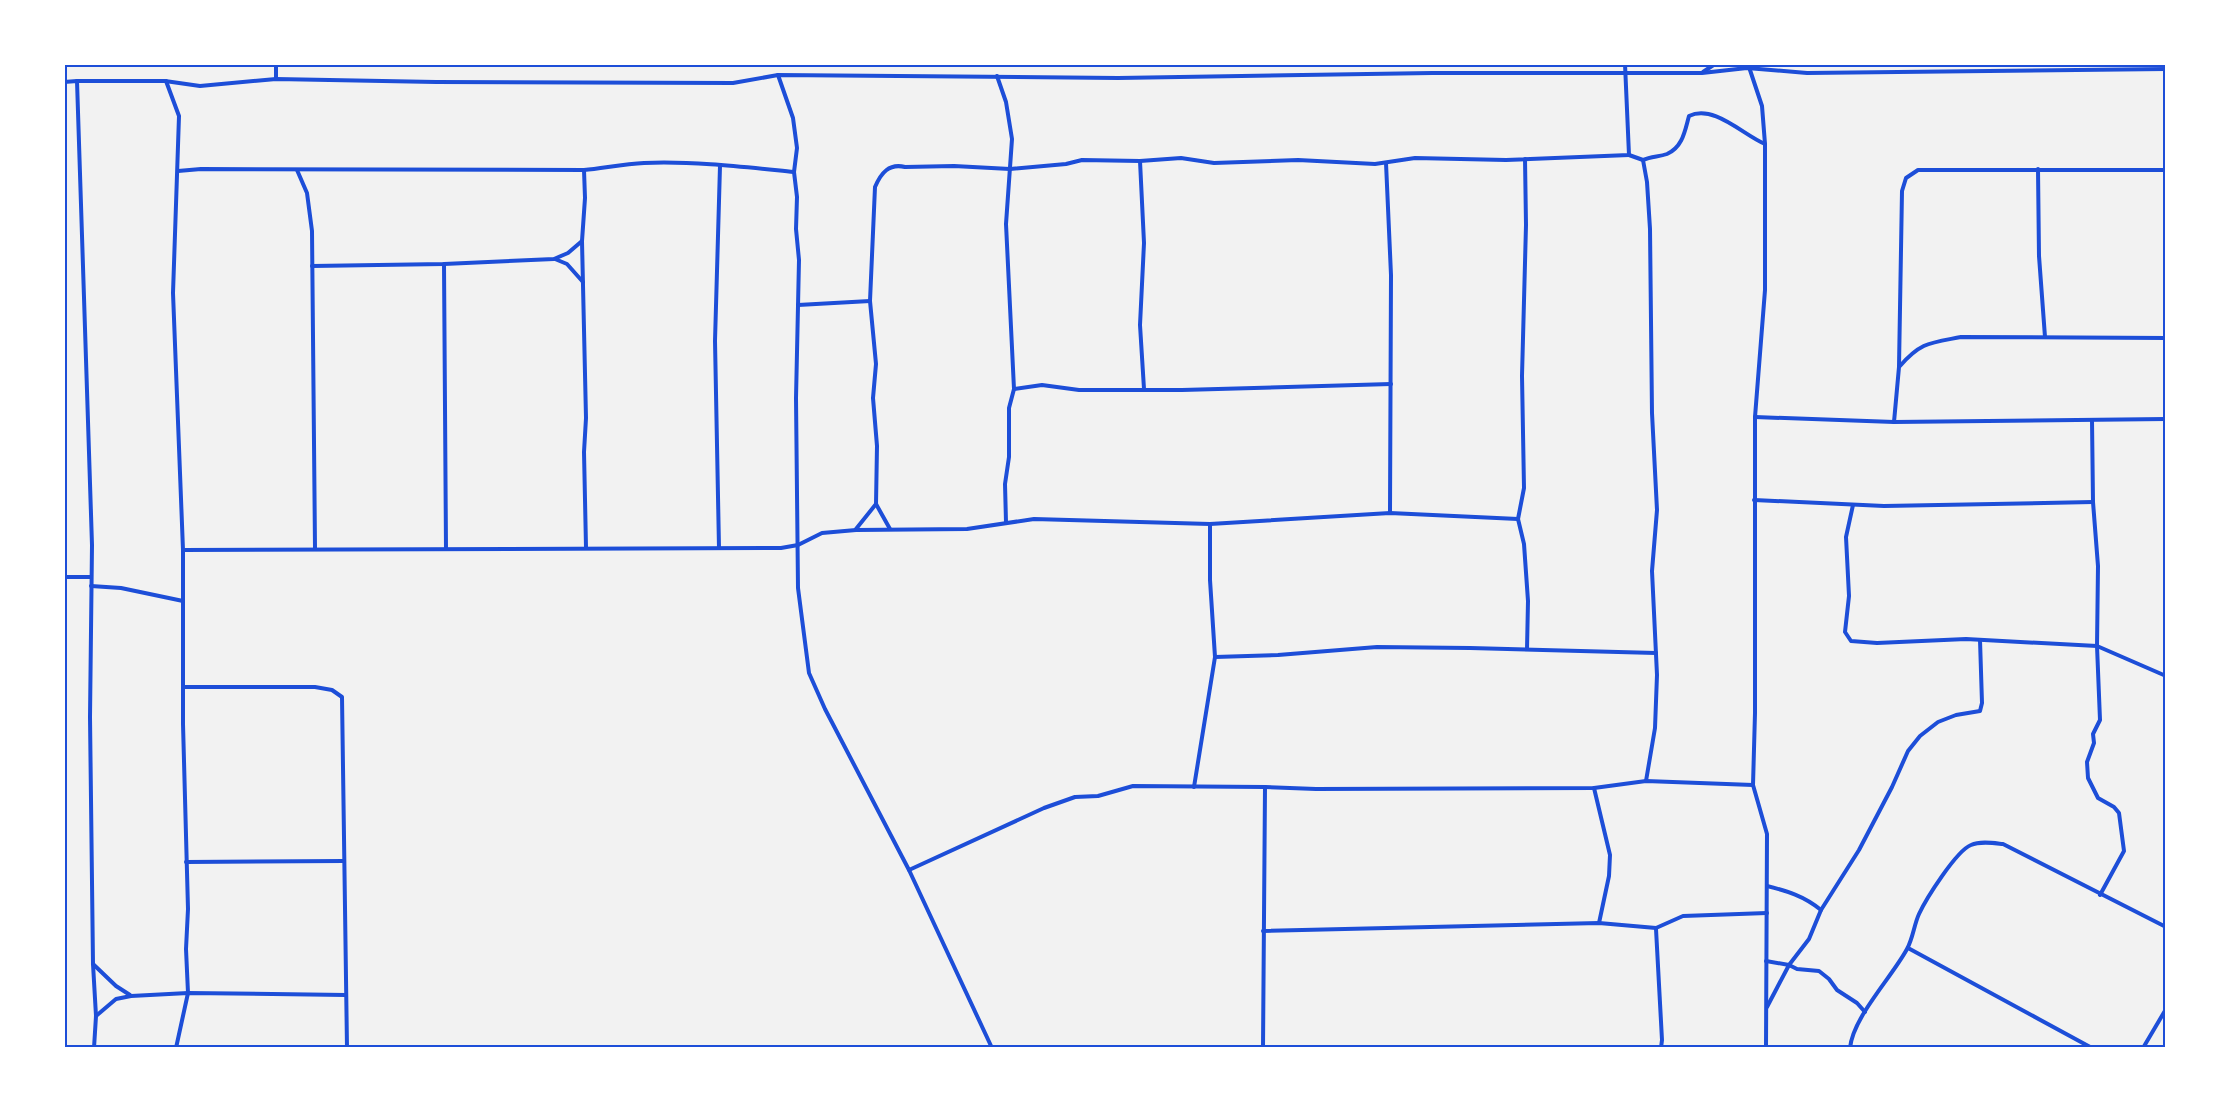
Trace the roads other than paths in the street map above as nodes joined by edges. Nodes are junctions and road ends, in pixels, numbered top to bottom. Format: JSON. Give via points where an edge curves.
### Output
{"nodes":[{"id":1,"x":276,"y":64,"type":"edge"},
{"id":2,"x":1625,"y":64,"type":"edge"},
{"id":3,"x":1715,"y":64,"type":"edge"},
{"id":4,"x":1747,"y":66,"type":"edge"},
{"id":5,"x":2166,"y":69,"type":"edge"},
{"id":6,"x":1625,"y":72,"type":"junction"},
{"id":7,"x":1702,"y":73,"type":"junction"},
{"id":8,"x":778,"y":75,"type":"junction"},
{"id":9,"x":997,"y":76,"type":"junction"},
{"id":10,"x":276,"y":79,"type":"junction"},
{"id":11,"x":77,"y":81,"type":"junction"},
{"id":12,"x":165,"y":81,"type":"junction"},
{"id":13,"x":64,"y":82,"type":"edge"},
{"id":14,"x":1765,"y":144,"type":"junction"},
{"id":15,"x":1629,"y":155,"type":"junction"},
{"id":16,"x":1525,"y":159,"type":"junction"},
{"id":17,"x":1643,"y":160,"type":"junction"},
{"id":18,"x":1140,"y":161,"type":"junction"},
{"id":19,"x":1386,"y":163,"type":"junction"},
{"id":20,"x":720,"y":166,"type":"junction"},
{"id":21,"x":1010,"y":169,"type":"junction"},
{"id":22,"x":2038,"y":169,"type":"junction"},
{"id":23,"x":297,"y":170,"type":"junction"},
{"id":24,"x":584,"y":170,"type":"junction"},
{"id":25,"x":2165,"y":170,"type":"edge"},
{"id":26,"x":178,"y":171,"type":"junction"},
{"id":27,"x":794,"y":172,"type":"junction"},
{"id":28,"x":2166,"y":190,"type":"edge"},
{"id":29,"x":582,"y":241,"type":"junction"},
{"id":30,"x":554,"y":259,"type":"junction"},
{"id":31,"x":444,"y":264,"type":"junction"},
{"id":32,"x":312,"y":266,"type":"junction"},
{"id":33,"x":583,"y":282,"type":"junction"},
{"id":34,"x":870,"y":301,"type":"junction"},
{"id":35,"x":798,"y":305,"type":"junction"},
{"id":36,"x":2045,"y":337,"type":"junction"},
{"id":37,"x":2166,"y":338,"type":"edge"},
{"id":38,"x":1899,"y":367,"type":"junction"},
{"id":39,"x":1391,"y":384,"type":"junction"},
{"id":40,"x":1014,"y":389,"type":"junction"},
{"id":41,"x":1144,"y":389,"type":"junction"},
{"id":42,"x":1755,"y":417,"type":"junction"},
{"id":43,"x":2166,"y":419,"type":"edge"},
{"id":44,"x":2092,"y":420,"type":"junction"},
{"id":45,"x":1894,"y":422,"type":"junction"},
{"id":46,"x":1754,"y":500,"type":"junction"},
{"id":47,"x":2093,"y":502,"type":"junction"},
{"id":48,"x":876,"y":504,"type":"junction"},
{"id":49,"x":1853,"y":505,"type":"junction"},
{"id":50,"x":1390,"y":513,"type":"junction"},
{"id":51,"x":1518,"y":519,"type":"junction"},
{"id":52,"x":1006,"y":522,"type":"junction"},
{"id":53,"x":1210,"y":524,"type":"junction"},
{"id":54,"x":856,"y":530,"type":"junction"},
{"id":55,"x":890,"y":530,"type":"junction"},
{"id":56,"x":798,"y":545,"type":"junction"},
{"id":57,"x":315,"y":548,"type":"junction"},
{"id":58,"x":586,"y":548,"type":"junction"},
{"id":59,"x":719,"y":548,"type":"junction"},
{"id":60,"x":446,"y":549,"type":"junction"},
{"id":61,"x":183,"y":550,"type":"junction"},
{"id":62,"x":64,"y":577,"type":"edge"},
{"id":63,"x":91,"y":577,"type":"junction"},
{"id":64,"x":91,"y":586,"type":"junction"},
{"id":65,"x":183,"y":601,"type":"junction"},
{"id":66,"x":1980,"y":640,"type":"junction"},
{"id":67,"x":2097,"y":646,"type":"junction"},
{"id":68,"x":1527,"y":649,"type":"junction"},
{"id":69,"x":1656,"y":653,"type":"junction"},
{"id":70,"x":1215,"y":657,"type":"junction"},
{"id":71,"x":2166,"y":676,"type":"edge"},
{"id":72,"x":184,"y":687,"type":"junction"},
{"id":73,"x":1646,"y":782,"type":"junction"},
{"id":74,"x":1753,"y":785,"type":"junction"},
{"id":75,"x":1194,"y":787,"type":"junction"},
{"id":76,"x":1265,"y":787,"type":"junction"},
{"id":77,"x":1594,"y":788,"type":"junction"},
{"id":78,"x":344,"y":861,"type":"junction"},
{"id":79,"x":186,"y":862,"type":"junction"},
{"id":80,"x":909,"y":870,"type":"junction"},
{"id":81,"x":1767,"y":886,"type":"junction"},
{"id":82,"x":2100,"y":895,"type":"junction"},
{"id":83,"x":1821,"y":910,"type":"junction"},
{"id":84,"x":1767,"y":913,"type":"junction"},
{"id":85,"x":1599,"y":923,"type":"junction"},
{"id":86,"x":2166,"y":927,"type":"edge"},
{"id":87,"x":1656,"y":928,"type":"junction"},
{"id":88,"x":1263,"y":931,"type":"junction"},
{"id":89,"x":1908,"y":948,"type":"junction"},
{"id":90,"x":1766,"y":961,"type":"junction"},
{"id":91,"x":93,"y":964,"type":"junction"},
{"id":92,"x":1789,"y":965,"type":"junction"},
{"id":93,"x":188,"y":993,"type":"junction"},
{"id":94,"x":346,"y":995,"type":"junction"},
{"id":95,"x":131,"y":996,"type":"junction"},
{"id":96,"x":1767,"y":1007,"type":"junction"},
{"id":97,"x":2166,"y":1009,"type":"edge"},
{"id":98,"x":1866,"y":1012,"type":"junction"},
{"id":99,"x":96,"y":1016,"type":"junction"},
{"id":100,"x":94,"y":1047,"type":"edge"},
{"id":101,"x":176,"y":1047,"type":"edge"},
{"id":102,"x":347,"y":1047,"type":"edge"},
{"id":103,"x":992,"y":1047,"type":"edge"},
{"id":104,"x":1263,"y":1047,"type":"edge"},
{"id":105,"x":1661,"y":1047,"type":"edge"},
{"id":106,"x":1766,"y":1047,"type":"edge"},
{"id":107,"x":1850,"y":1047,"type":"edge"},
{"id":108,"x":2092,"y":1047,"type":"edge"},
{"id":109,"x":2143,"y":1047,"type":"edge"}],
"edges":[{"from":1,"to":10,"type":"street"},
{"from":2,"to":6,"type":"street"},
{"from":3,"to":7,"type":"street"},
{"from":4,"to":5,"type":"street","via":[[1807,73]]},
{"from":4,"to":7,"type":"street"},
{"from":4,"to":14,"type":"street","via":[[1762,106]]},
{"from":6,"to":7,"type":"street"},
{"from":6,"to":9,"type":"street"},
{"from":6,"to":15,"type":"street"},
{"from":8,"to":9,"type":"street"},
{"from":8,"to":10,"type":"street","via":[[733,83]]},
{"from":8,"to":27,"type":"street","via":[[793,118],[797,148]]},
{"from":9,"to":21,"type":"street","via":[[1010,119]]},
{"from":10,"to":12,"type":"street","via":[[200,86]]},
{"from":11,"to":12,"type":"street"},
{"from":11,"to":13,"type":"street"},
{"from":11,"to":63,"type":"street"},
{"from":12,"to":26,"type":"street","via":[[179,116]]},
{"from":14,"to":17,"type":"street","via":[[1708,113],[1696,113],[1689,116],[1676,149]]},
{"from":14,"to":42,"type":"street","via":[[1766,290]]},
{"from":15,"to":16,"type":"street"},
{"from":15,"to":17,"type":"street"},
{"from":16,"to":19,"type":"street","via":[[1415,158]]},
{"from":16,"to":51,"type":"street","via":[[1524,488]]},
{"from":17,"to":69,"type":"street","via":[[1650,229],[1657,510],[1652,571]]},
{"from":18,"to":19,"type":"street","via":[[1181,158],[1214,163]]},
{"from":18,"to":21,"type":"street","via":[[1082,160]]},
{"from":18,"to":41,"type":"street"},
{"from":19,"to":39,"type":"street"},
{"from":20,"to":24,"type":"street","via":[[641,163]]},
{"from":20,"to":27,"type":"street"},
{"from":20,"to":59,"type":"street","via":[[715,341]]},
{"from":21,"to":34,"type":"street","via":[[896,165],[880,175],[875,187]]},
{"from":21,"to":40,"type":"street","via":[[1006,224]]},
{"from":22,"to":25,"type":"street"},
{"from":22,"to":36,"type":"street"},
{"from":22,"to":38,"type":"street","via":[[1918,170],[1906,178],[1902,191]]},
{"from":23,"to":24,"type":"street"},
{"from":23,"to":26,"type":"street"},
{"from":23,"to":32,"type":"street","via":[[310,210]]},
{"from":24,"to":29,"type":"street"},
{"from":25,"to":28,"type":"street"},
{"from":26,"to":61,"type":"street","via":[[173,293]]},
{"from":27,"to":35,"type":"street"},
{"from":29,"to":30,"type":"street"},
{"from":29,"to":33,"type":"street"},
{"from":30,"to":31,"type":"street"},
{"from":30,"to":33,"type":"street","via":[[567,264]]},
{"from":31,"to":32,"type":"street"},
{"from":31,"to":60,"type":"street"},
{"from":32,"to":57,"type":"street"},
{"from":33,"to":58,"type":"street"},
{"from":34,"to":35,"type":"street"},
{"from":34,"to":48,"type":"street","via":[[876,364]]},
{"from":35,"to":56,"type":"street"},
{"from":36,"to":37,"type":"street"},
{"from":36,"to":38,"type":"street","via":[[1961,338],[1929,343],[1914,350]]},
{"from":38,"to":45,"type":"street"},
{"from":39,"to":41,"type":"street"},
{"from":39,"to":50,"type":"street"},
{"from":40,"to":41,"type":"street","via":[[1048,385],[1079,390]]},
{"from":40,"to":52,"type":"street","via":[[1009,408]]},
{"from":42,"to":45,"type":"street"},
{"from":42,"to":46,"type":"street"},
{"from":43,"to":44,"type":"street"},
{"from":44,"to":45,"type":"street"},
{"from":44,"to":47,"type":"street"},
{"from":46,"to":49,"type":"street"},
{"from":46,"to":74,"type":"street"},
{"from":47,"to":49,"type":"street"},
{"from":47,"to":67,"type":"street","via":[[2098,567]]},
{"from":48,"to":54,"type":"street"},
{"from":48,"to":55,"type":"street"},
{"from":49,"to":66,"type":"street","via":[[1846,537],[1849,596],[1845,632],[1851,641],[1876,644]]},
{"from":50,"to":51,"type":"street"},
{"from":50,"to":53,"type":"street"},
{"from":51,"to":68,"type":"street","via":[[1528,601]]},
{"from":52,"to":53,"type":"street","via":[[1034,519]]},
{"from":52,"to":55,"type":"street","via":[[967,529]]},
{"from":53,"to":70,"type":"street"},
{"from":54,"to":55,"type":"street"},
{"from":54,"to":56,"type":"street","via":[[822,533]]},
{"from":56,"to":59,"type":"street"},
{"from":56,"to":80,"type":"street","via":[[798,588],[809,673]]},
{"from":57,"to":60,"type":"street"},
{"from":57,"to":61,"type":"street"},
{"from":58,"to":59,"type":"street"},
{"from":58,"to":60,"type":"street"},
{"from":61,"to":65,"type":"street"},
{"from":62,"to":63,"type":"street"},
{"from":63,"to":64,"type":"street"},
{"from":64,"to":65,"type":"street","via":[[122,588]]},
{"from":64,"to":91,"type":"street"},
{"from":65,"to":72,"type":"street"},
{"from":66,"to":67,"type":"street"},
{"from":66,"to":83,"type":"street","via":[[1980,711],[1938,722],[1908,751],[1859,850]]},
{"from":67,"to":71,"type":"street"},
{"from":67,"to":82,"type":"street","via":[[2100,720],[2087,762],[2088,778],[2098,798],[2119,813],[2124,851]]},
{"from":68,"to":69,"type":"street"},
{"from":68,"to":70,"type":"street","via":[[1377,647]]},
{"from":69,"to":73,"type":"street","via":[[1655,728]]},
{"from":70,"to":75,"type":"street"},
{"from":72,"to":78,"type":"street","via":[[315,687],[332,690],[342,697]]},
{"from":72,"to":79,"type":"street"},
{"from":73,"to":74,"type":"street"},
{"from":73,"to":77,"type":"street"},
{"from":74,"to":81,"type":"street","via":[[1767,834]]},
{"from":75,"to":76,"type":"street"},
{"from":75,"to":80,"type":"street","via":[[1133,786],[1098,796],[1075,797]]},
{"from":76,"to":77,"type":"street"},
{"from":76,"to":88,"type":"street"},
{"from":77,"to":85,"type":"street","via":[[1610,855]]},
{"from":78,"to":79,"type":"street"},
{"from":78,"to":94,"type":"street"},
{"from":79,"to":93,"type":"street"},
{"from":80,"to":103,"type":"street"},
{"from":81,"to":83,"type":"street","via":[[1809,900]]},
{"from":81,"to":84,"type":"street"},
{"from":82,"to":86,"type":"street"},
{"from":82,"to":89,"type":"street","via":[[2002,844],[1970,845],[1931,892]]},
{"from":83,"to":92,"type":"street","via":[[1809,939]]},
{"from":84,"to":87,"type":"street","via":[[1683,916]]},
{"from":84,"to":90,"type":"street"},
{"from":85,"to":87,"type":"street"},
{"from":85,"to":88,"type":"street"},
{"from":87,"to":105,"type":"street"},
{"from":88,"to":104,"type":"street"},
{"from":89,"to":98,"type":"street"},
{"from":89,"to":108,"type":"street"},
{"from":90,"to":92,"type":"street"},
{"from":90,"to":96,"type":"street"},
{"from":91,"to":95,"type":"street"},
{"from":91,"to":99,"type":"street"},
{"from":92,"to":96,"type":"street"},
{"from":92,"to":98,"type":"street","via":[[1820,971]]},
{"from":93,"to":94,"type":"street"},
{"from":93,"to":95,"type":"street"},
{"from":93,"to":101,"type":"street"},
{"from":94,"to":102,"type":"street"},
{"from":95,"to":99,"type":"street","via":[[116,999]]},
{"from":96,"to":106,"type":"street"},
{"from":97,"to":109,"type":"street"},
{"from":98,"to":107,"type":"street"},
{"from":99,"to":100,"type":"street"}]}
